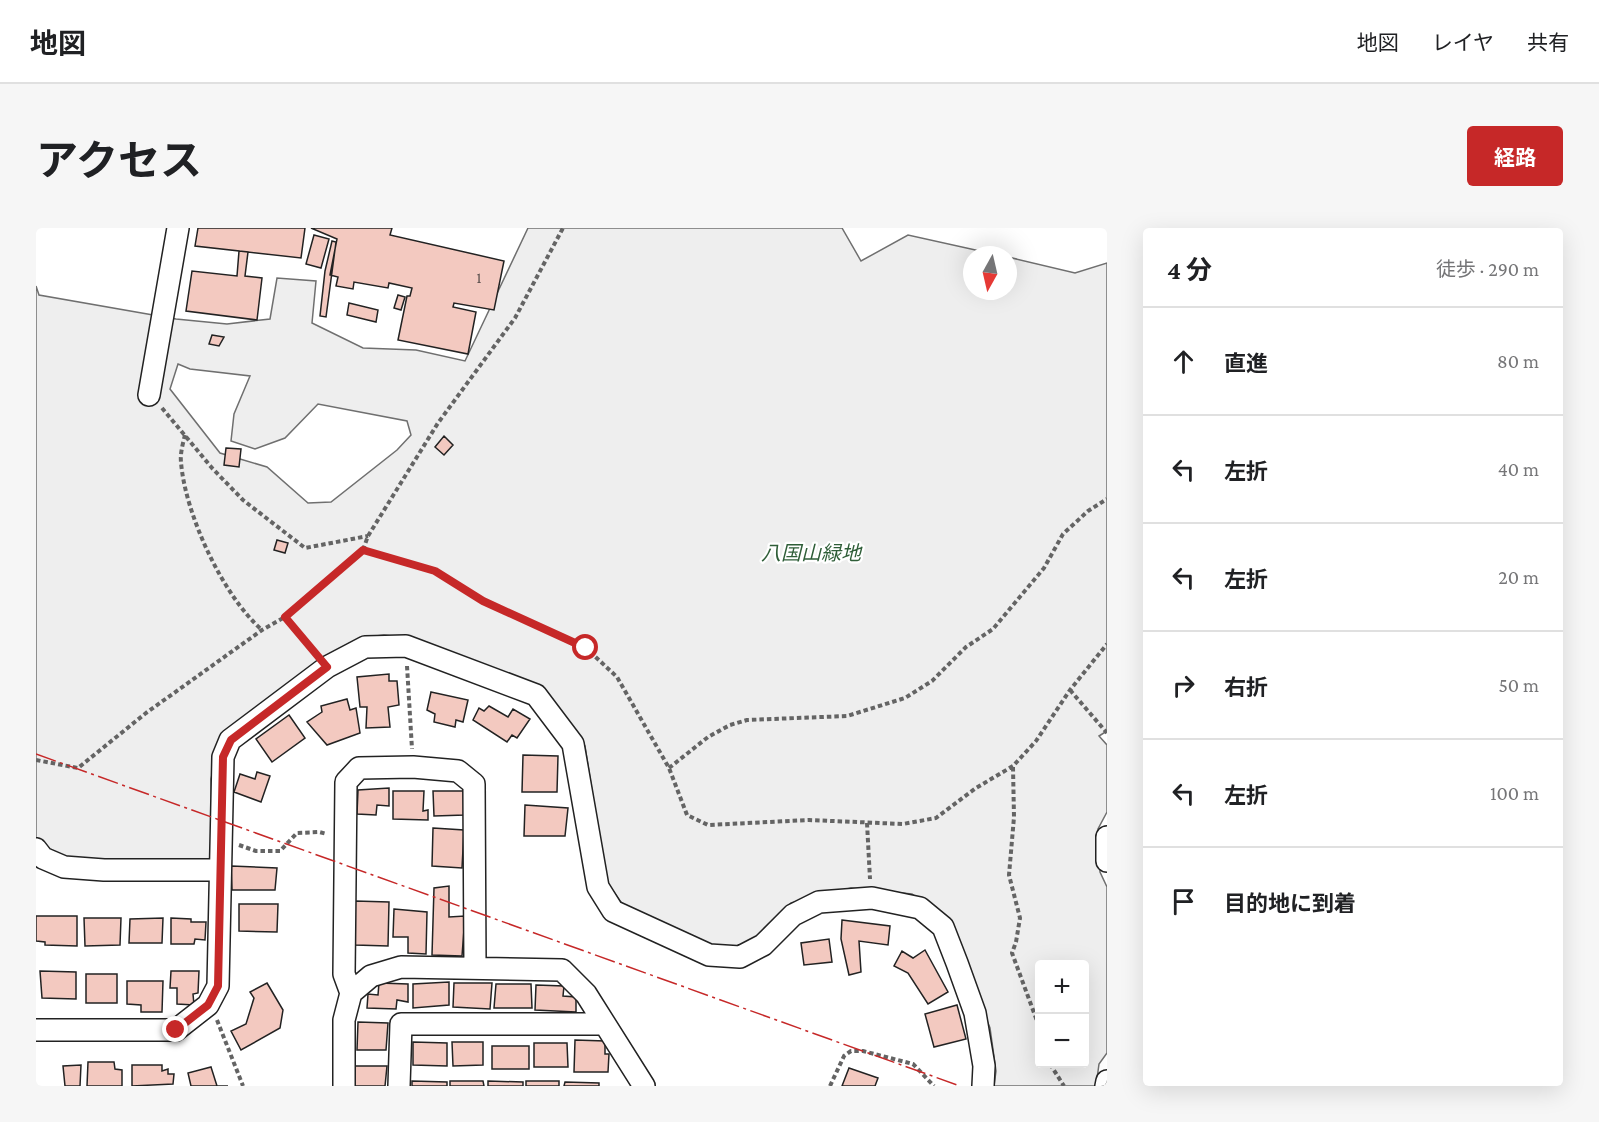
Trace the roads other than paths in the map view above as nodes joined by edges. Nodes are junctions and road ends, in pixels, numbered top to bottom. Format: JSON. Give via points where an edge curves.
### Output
{"nodes":[{"id":1,"x":178,"y":228,"type":"edge"},
{"id":2,"x":149,"y":395,"type":"road end"},
{"id":3,"x":1107,"y":837,"type":"edge"},
{"id":4,"x":36,"y":849,"type":"edge"},
{"id":5,"x":1107,"y":861,"type":"edge"},
{"id":6,"x":220,"y":870,"type":"junction"},
{"id":7,"x":475,"y":967,"type":"junction"},
{"id":8,"x":351,"y":993,"type":"junction"},
{"id":9,"x":605,"y":1024,"type":"junction"},
{"id":10,"x":36,"y":1030,"type":"edge"},
{"id":11,"x":1107,"y":1081,"type":"edge"},
{"id":12,"x":344,"y":1086,"type":"edge"},
{"id":13,"x":399,"y":1086,"type":"edge"},
{"id":14,"x":644,"y":1086,"type":"edge"},
{"id":15,"x":983,"y":1086,"type":"edge"},
{"id":16,"x":1106,"y":1086,"type":"edge"}],
"edges":[{"from":1,"to":2,"type":"street"},
{"from":3,"to":5,"type":"street"},
{"from":4,"to":6,"type":"street","via":[[43,858],[64,867]]},
{"from":6,"to":10,"type":"street","via":[[218,986],[208,1005],[176,1030]]},
{"from":6,"to":15,"type":"street","via":[[223,757],[231,740],[327,667],[364,647],[406,646],[536,695],[573,744],[598,887],[613,911],[710,955],[740,957],[763,945],[793,915],[819,902],[872,898],[920,908],[943,927],[975,1013],[984,1066]]},
{"from":7,"to":8,"type":"street","via":[[401,967],[371,976]]},
{"from":7,"to":8,"type":"street","via":[[474,784],[458,771],[359,768],[346,782],[344,974]]},
{"from":7,"to":9,"type":"street","via":[[562,970],[586,994]]},
{"from":8,"to":12,"type":"street","via":[[344,1020]]},
{"from":9,"to":13,"type":"street","via":[[401,1024]]},
{"from":9,"to":14,"type":"street"},
{"from":11,"to":16,"type":"street"}]}
